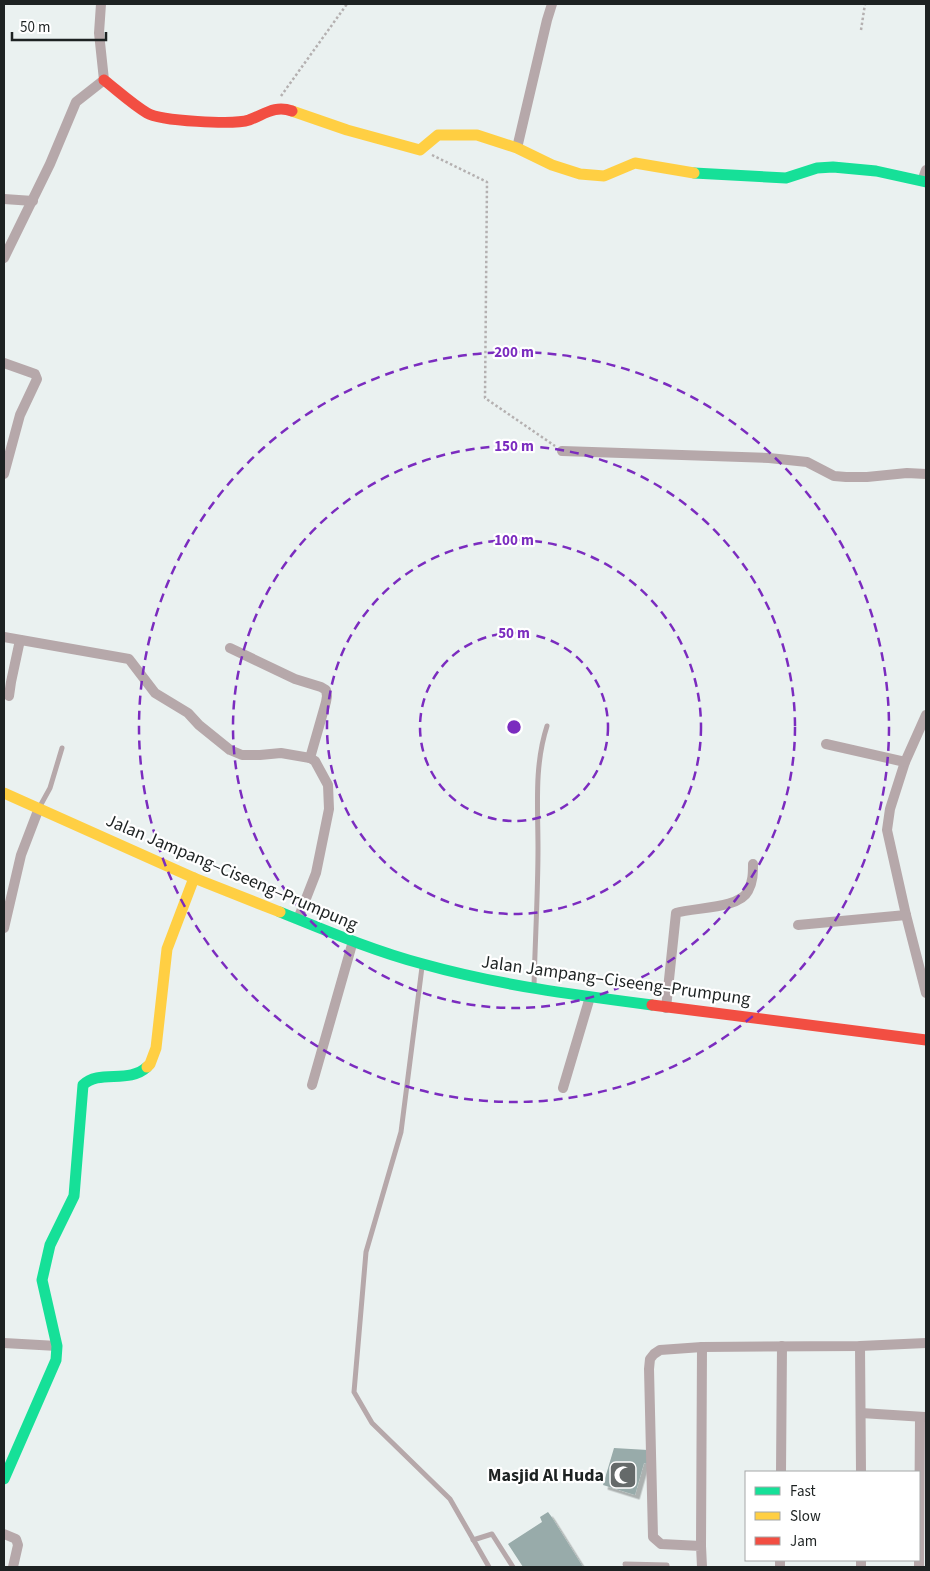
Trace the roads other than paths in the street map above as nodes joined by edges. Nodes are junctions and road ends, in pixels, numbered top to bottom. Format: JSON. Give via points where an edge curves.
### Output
{"nodes":[{"id":1,"x":101,"y":4,"type":"edge"},
{"id":2,"x":552,"y":4,"type":"edge"},
{"id":3,"x":104,"y":80,"type":"junction"},
{"id":4,"x":517,"y":148,"type":"junction"},
{"id":5,"x":925,"y":178,"type":"edge"},
{"id":6,"x":4,"y":199,"type":"edge"},
{"id":7,"x":33,"y":201,"type":"junction"},
{"id":8,"x":4,"y":258,"type":"edge"},
{"id":9,"x":4,"y":362,"type":"edge"},
{"id":10,"x":562,"y":451,"type":"road end"},
{"id":11,"x":4,"y":474,"type":"edge"},
{"id":12,"x":926,"y":474,"type":"edge"},
{"id":13,"x":4,"y":636,"type":"edge"},
{"id":14,"x":20,"y":640,"type":"junction"},
{"id":15,"x":230,"y":648,"type":"dead end"},
{"id":16,"x":9,"y":696,"type":"dead end"},
{"id":17,"x":926,"y":715,"type":"edge"},
{"id":18,"x":546,"y":726,"type":"dead end"},
{"id":19,"x":826,"y":744,"type":"dead end"},
{"id":20,"x":62,"y":748,"type":"dead end"},
{"id":21,"x":310,"y":758,"type":"junction"},
{"id":22,"x":905,"y":762,"type":"junction"},
{"id":23,"x":4,"y":793,"type":"edge"},
{"id":24,"x":39,"y":808,"type":"junction"},
{"id":25,"x":753,"y":864,"type":"dead end"},
{"id":26,"x":194,"y":878,"type":"junction"},
{"id":27,"x":906,"y":915,"type":"junction"},
{"id":28,"x":298,"y":919,"type":"junction"},
{"id":29,"x":798,"y":925,"type":"dead end"},
{"id":30,"x":4,"y":928,"type":"edge"},
{"id":31,"x":353,"y":941,"type":"junction"},
{"id":32,"x":422,"y":964,"type":"junction"},
{"id":33,"x":534,"y":988,"type":"junction"},
{"id":34,"x":926,"y":993,"type":"edge"},
{"id":35,"x":590,"y":998,"type":"junction"},
{"id":36,"x":666,"y":1008,"type":"junction"},
{"id":37,"x":926,"y":1040,"type":"edge"},
{"id":38,"x":312,"y":1085,"type":"dead end"},
{"id":39,"x":563,"y":1088,"type":"dead end"},
{"id":40,"x":4,"y":1342,"type":"edge"},
{"id":41,"x":926,"y":1343,"type":"edge"},
{"id":42,"x":57,"y":1346,"type":"junction"},
{"id":43,"x":782,"y":1346,"type":"junction"},
{"id":44,"x":860,"y":1346,"type":"junction"},
{"id":45,"x":702,"y":1347,"type":"junction"},
{"id":46,"x":861,"y":1413,"type":"junction"},
{"id":47,"x":923,"y":1417,"type":"edge"},
{"id":48,"x":781,"y":1471,"type":"edge"},
{"id":49,"x":861,"y":1471,"type":"edge"},
{"id":50,"x":4,"y":1478,"type":"edge"},
{"id":51,"x":920,"y":1530,"type":"edge"},
{"id":52,"x":4,"y":1534,"type":"edge"},
{"id":53,"x":473,"y":1540,"type":"junction"},
{"id":54,"x":702,"y":1546,"type":"junction"},
{"id":55,"x":625,"y":1564,"type":"dead end"},
{"id":56,"x":13,"y":1567,"type":"edge"},
{"id":57,"x":489,"y":1567,"type":"edge"},
{"id":58,"x":513,"y":1567,"type":"edge"},
{"id":59,"x":667,"y":1567,"type":"edge"},
{"id":60,"x":702,"y":1567,"type":"edge"}],
"edges":[{"from":1,"to":3,"type":"street","via":[[99,33]]},
{"from":2,"to":4,"type":"street"},
{"from":3,"to":4,"type":"street","via":[[148,114],[164,118],[234,123],[284,108],[420,150],[438,135],[454,134],[477,135]]},
{"from":3,"to":7,"type":"street","via":[[76,102]]},
{"from":4,"to":5,"type":"street","via":[[552,165],[580,174],[604,176],[635,163],[688,173],[786,178],[817,168],[853,168]]},
{"from":6,"to":7,"type":"street"},
{"from":7,"to":8,"type":"street"},
{"from":9,"to":11,"type":"street","via":[[34,374],[37,379],[20,415]]},
{"from":10,"to":12,"type":"street","via":[[769,458],[807,462],[834,476],[846,477]]},
{"from":13,"to":14,"type":"street"},
{"from":14,"to":16,"type":"street"},
{"from":14,"to":21,"type":"street","via":[[129,659],[155,693],[188,713],[230,750],[242,755],[281,753]]},
{"from":15,"to":21,"type":"street","via":[[326,690],[326,702]]},
{"from":17,"to":22,"type":"street"},
{"from":18,"to":33,"type":"lane","via":[[537,783]]},
{"from":19,"to":22,"type":"street"},
{"from":20,"to":24,"type":"lane","via":[[50,788]]},
{"from":21,"to":28,"type":"street","via":[[328,785],[329,809],[316,873]]},
{"from":22,"to":27,"type":"street","via":[[890,808],[887,830]]},
{"from":23,"to":24,"type":"street","name":"Jalan Jampang–Ciseeng–Prumpung"},
{"from":24,"to":26,"type":"street","name":"Jalan Jampang–Ciseeng–Prumpung"},
{"from":24,"to":30,"type":"street","via":[[21,855]]},
{"from":25,"to":36,"type":"street","via":[[748,893],[740,900],[676,913]]},
{"from":26,"to":28,"type":"street","name":"Jalan Jampang–Ciseeng–Prumpung"},
{"from":26,"to":42,"type":"street","via":[[167,949],[156,1048],[150,1064],[135,1074],[95,1078],[83,1085],[74,1196],[50,1245],[42,1280]]},
{"from":27,"to":29,"type":"street"},
{"from":27,"to":34,"type":"street"},
{"from":28,"to":31,"type":"street","name":"Jalan Jampang–Ciseeng–Prumpung"},
{"from":31,"to":32,"type":"street","name":"Jalan Jampang–Ciseeng–Prumpung"},
{"from":31,"to":38,"type":"street"},
{"from":32,"to":33,"type":"street","name":"Jalan Jampang–Ciseeng–Prumpung"},
{"from":32,"to":53,"type":"lane","via":[[401,1132],[366,1252],[354,1392],[372,1423],[450,1499]]},
{"from":33,"to":35,"type":"street","name":"Jalan Jampang–Ciseeng–Prumpung"},
{"from":35,"to":36,"type":"street","name":"Jalan Jampang–Ciseeng–Prumpung"},
{"from":35,"to":39,"type":"street"},
{"from":36,"to":37,"type":"street","name":"Jalan Jampang–Ciseeng–Prumpung"},
{"from":40,"to":42,"type":"street"},
{"from":41,"to":44,"type":"street"},
{"from":42,"to":50,"type":"street","via":[[52,1372]]},
{"from":43,"to":44,"type":"street"},
{"from":43,"to":45,"type":"street"},
{"from":43,"to":48,"type":"street"},
{"from":44,"to":46,"type":"street"},
{"from":45,"to":54,"type":"street"},
{"from":45,"to":54,"type":"street","via":[[660,1350],[650,1359],[650,1369],[653,1538],[661,1544]]},
{"from":46,"to":47,"type":"street"},
{"from":46,"to":49,"type":"street"},
{"from":47,"to":51,"type":"street"},
{"from":52,"to":56,"type":"street","via":[[16,1539],[18,1545]]},
{"from":53,"to":57,"type":"lane"},
{"from":53,"to":58,"type":"lane","via":[[492,1534]]},
{"from":54,"to":60,"type":"street"},
{"from":55,"to":59,"type":"lane"}]}
